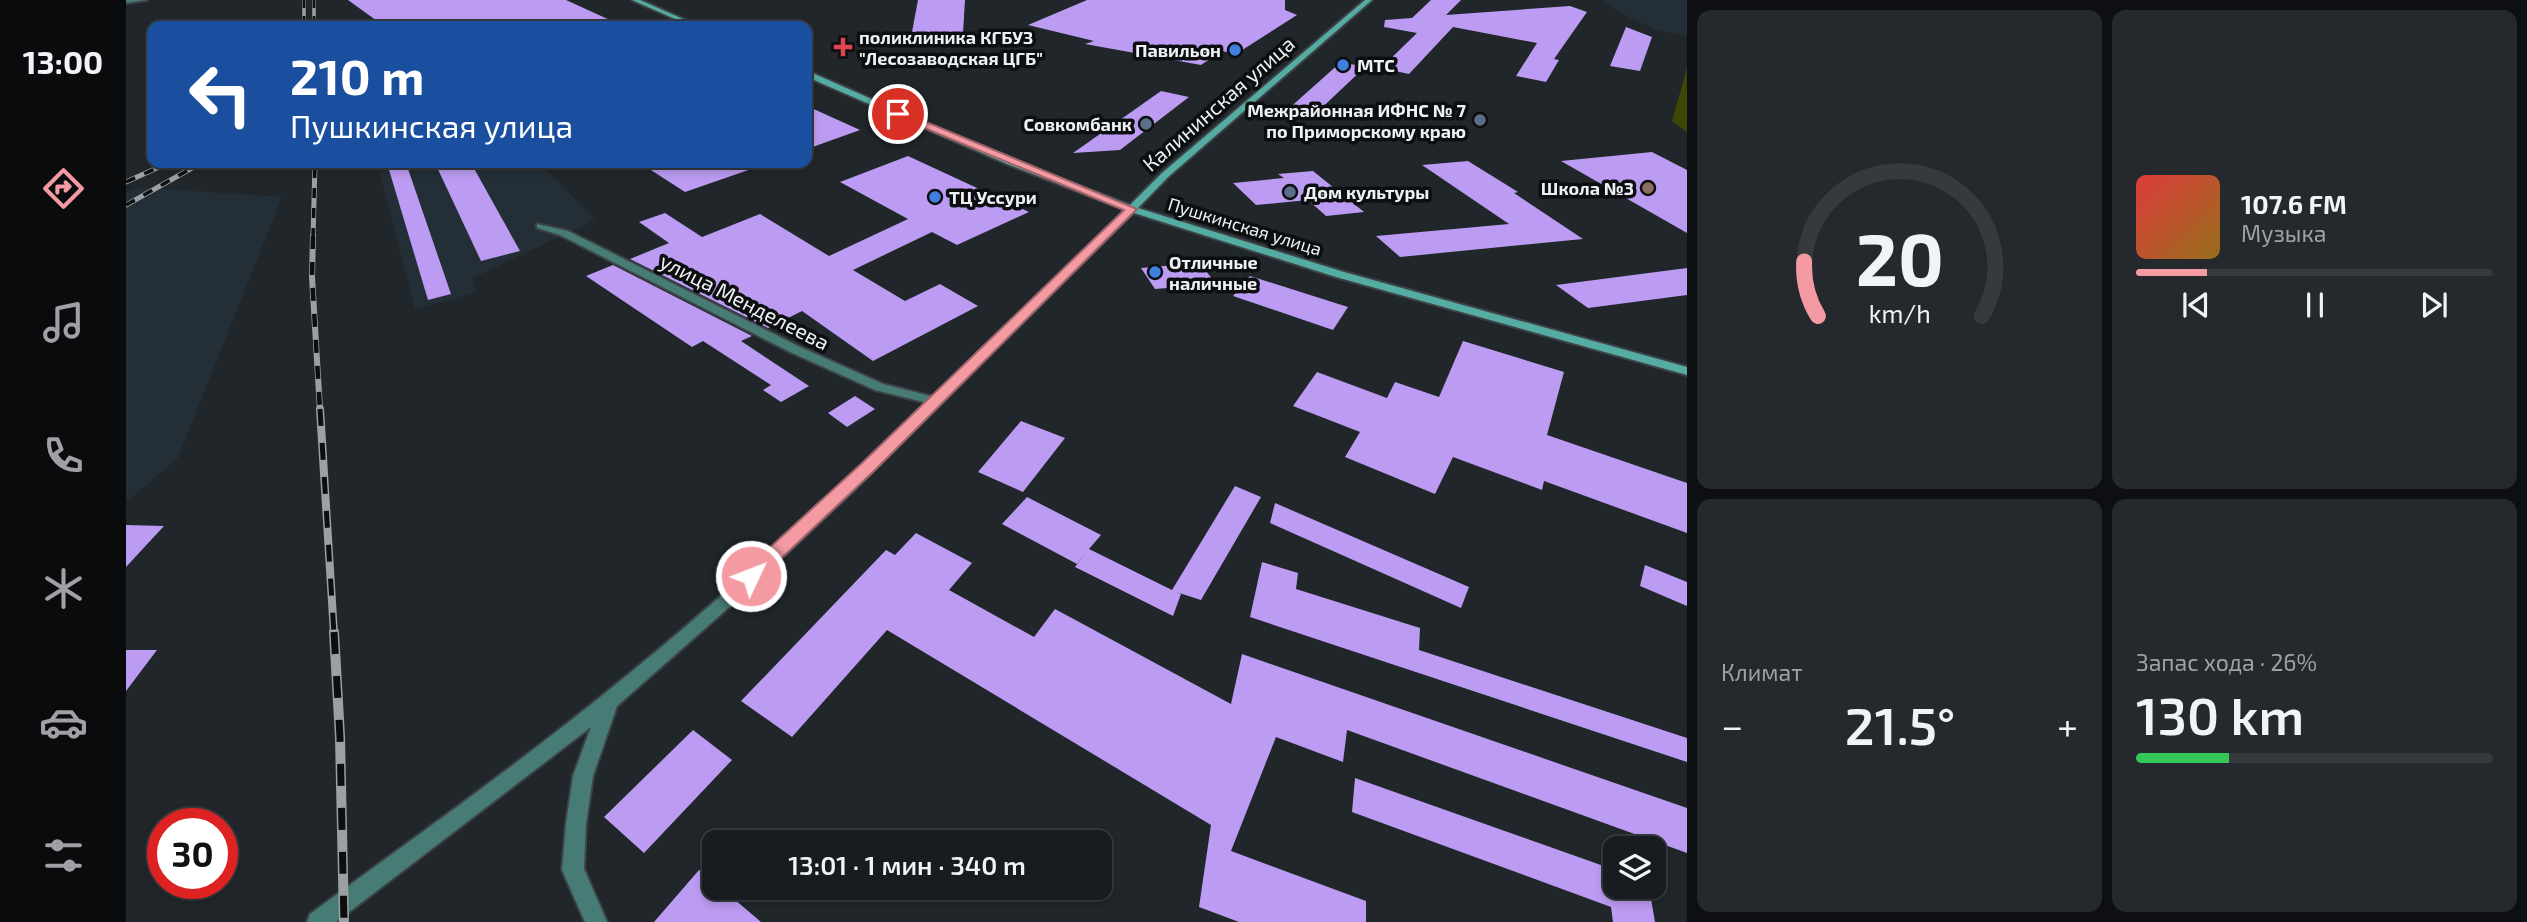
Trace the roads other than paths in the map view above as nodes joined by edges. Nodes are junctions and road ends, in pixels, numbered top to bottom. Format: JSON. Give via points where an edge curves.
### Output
{"nodes":[{"id":1,"x":144,"y":0,"type":"edge"},
{"id":2,"x":199,"y":0,"type":"edge"},
{"id":3,"x":635,"y":0,"type":"edge"},
{"id":4,"x":1369,"y":0,"type":"edge"},
{"id":5,"x":126,"y":1,"type":"edge"},
{"id":6,"x":213,"y":2,"type":"dead end"},
{"id":7,"x":684,"y":21,"type":"edge"},
{"id":8,"x":812,"y":76,"type":"edge"},
{"id":9,"x":1132,"y":209,"type":"junction"},
{"id":10,"x":541,"y":226,"type":"dead end"},
{"id":11,"x":1687,"y":371,"type":"edge"},
{"id":12,"x":936,"y":401,"type":"junction"},
{"id":13,"x":609,"y":702,"type":"junction"},
{"id":14,"x":318,"y":922,"type":"edge"},
{"id":15,"x":596,"y":922,"type":"edge"}],
"edges":[{"from":1,"to":5,"type":"street"},
{"from":2,"to":6,"type":"street"},
{"from":3,"to":7,"type":"main road"},
{"from":4,"to":9,"type":"main road","name":"Калининская улица"},
{"from":8,"to":9,"type":"main road","name":"Пушкинская улица"},
{"from":9,"to":11,"type":"main road","name":"Пушкинская улица","via":[[1257,250]]},
{"from":9,"to":12,"type":"street","name":"Калининская улица"},
{"from":10,"to":12,"type":"street","name":"улица Менделеева","via":[[564,233],[879,387]]},
{"from":12,"to":13,"type":"street","name":"Калининская улица","via":[[673,648]]},
{"from":13,"to":14,"type":"street","name":"Калининская улица"},
{"from":13,"to":15,"type":"street","via":[[583,776],[573,870]]}]}
